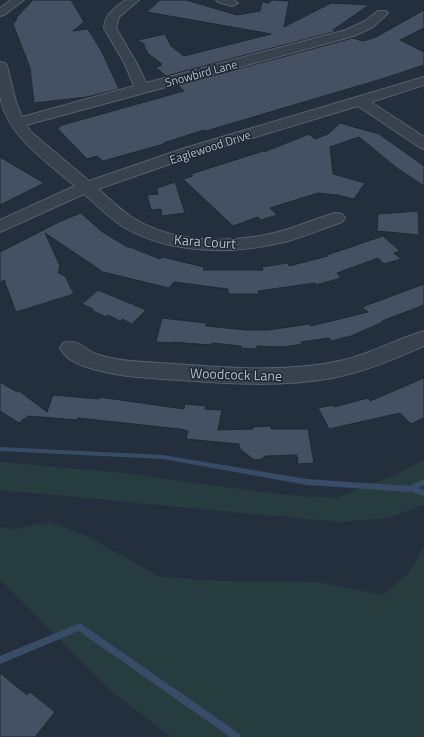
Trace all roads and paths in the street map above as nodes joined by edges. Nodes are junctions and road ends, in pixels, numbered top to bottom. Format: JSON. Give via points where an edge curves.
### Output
{"nodes":[{"id":1,"x":18,"y":0,"type":"edge"},
{"id":2,"x":133,"y":0,"type":"edge"},
{"id":3,"x":0,"y":13,"type":"edge"},
{"id":4,"x":382,"y":14,"type":"dead end"},
{"id":5,"x":0,"y":66,"type":"edge"},
{"id":6,"x":424,"y":81,"type":"edge"},
{"id":7,"x":142,"y":88,"type":"junction"},
{"id":8,"x":359,"y":100,"type":"junction"},
{"id":9,"x":17,"y":123,"type":"junction"},
{"id":10,"x":424,"y":144,"type":"edge"},
{"id":11,"x":86,"y":188,"type":"junction"},
{"id":12,"x":336,"y":218,"type":"dead end"},
{"id":13,"x":0,"y":226,"type":"edge"},
{"id":14,"x":424,"y":338,"type":"edge"},
{"id":15,"x":71,"y":348,"type":"dead end"}],
"edges":[{"from":1,"to":3,"type":"street"},
{"from":2,"to":7,"type":"street","via":[[115,13],[110,28]]},
{"from":4,"to":7,"type":"street","name":"Snowbird Lane","via":[[350,33]]},
{"from":5,"to":9,"type":"street","name":"Kara Court","via":[[11,110]]},
{"from":6,"to":8,"type":"street","name":"Eaglewood Drive"},
{"from":7,"to":9,"type":"street","name":"Snowbird Lane"},
{"from":8,"to":10,"type":"street"},
{"from":8,"to":11,"type":"street","name":"Eaglewood Drive"},
{"from":9,"to":11,"type":"street","name":"Kara Court","via":[[26,135]]},
{"from":11,"to":12,"type":"street","name":"Kara Court","via":[[133,225],[150,233],[192,243],[258,242]]},
{"from":11,"to":13,"type":"street","name":"Eaglewood Drive"},
{"from":14,"to":15,"type":"street","name":"Woodcock Lane","via":[[374,359],[333,370],[258,378],[143,370],[99,363],[87,359]]}]}
